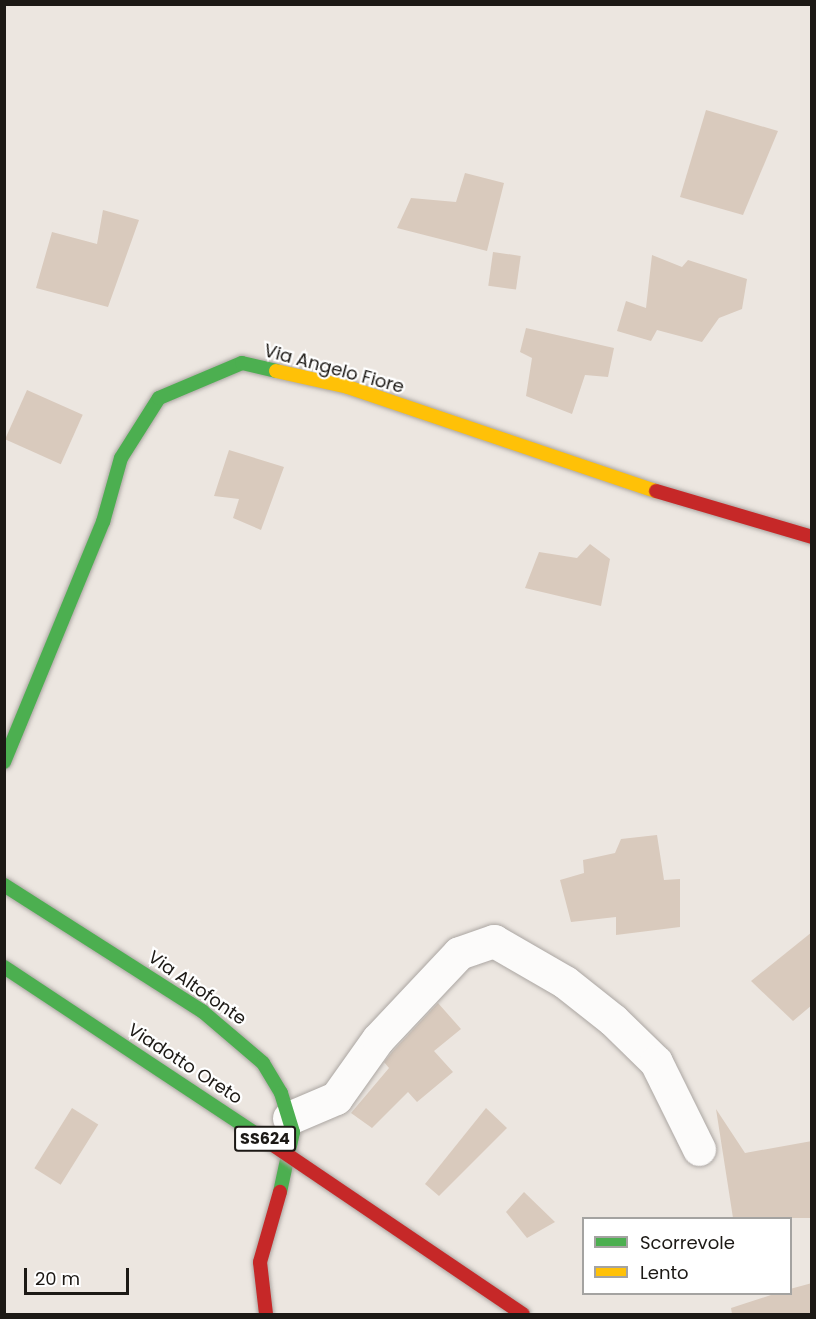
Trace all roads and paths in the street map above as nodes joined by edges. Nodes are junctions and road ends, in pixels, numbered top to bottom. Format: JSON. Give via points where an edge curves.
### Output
{"nodes":[{"id":1,"x":812,"y":537,"type":"edge"},
{"id":2,"x":4,"y":762,"type":"edge"},
{"id":3,"x":4,"y":885,"type":"edge"},
{"id":4,"x":4,"y":967,"type":"edge"},
{"id":5,"x":289,"y":1118,"type":"junction"},
{"id":6,"x":699,"y":1149,"type":"dead end"},
{"id":7,"x":266,"y":1314,"type":"edge"},
{"id":8,"x":523,"y":1314,"type":"edge"}],
"edges":[{"from":1,"to":2,"type":"main road","name":"Via Angelo Fiore","via":[[679,499],[348,387],[242,363],[159,398],[121,458],[103,522]]},
{"from":3,"to":5,"type":"main road","name":"Via Altofonte","via":[[102,943],[232,1033],[263,1063],[281,1093]]},
{"from":4,"to":8,"type":"main road","name":"Viadotto Oreto","number":"SS624","bridge":true,"via":[[475,1278]]},
{"from":5,"to":6,"type":"street","via":[[336,1098],[378,1039],[459,953],[494,941],[565,982],[613,1020],[656,1062]]},
{"from":5,"to":7,"type":"main road","name":"Via Altofonte","via":[[293,1132],[269,1240],[260,1262]]}]}
